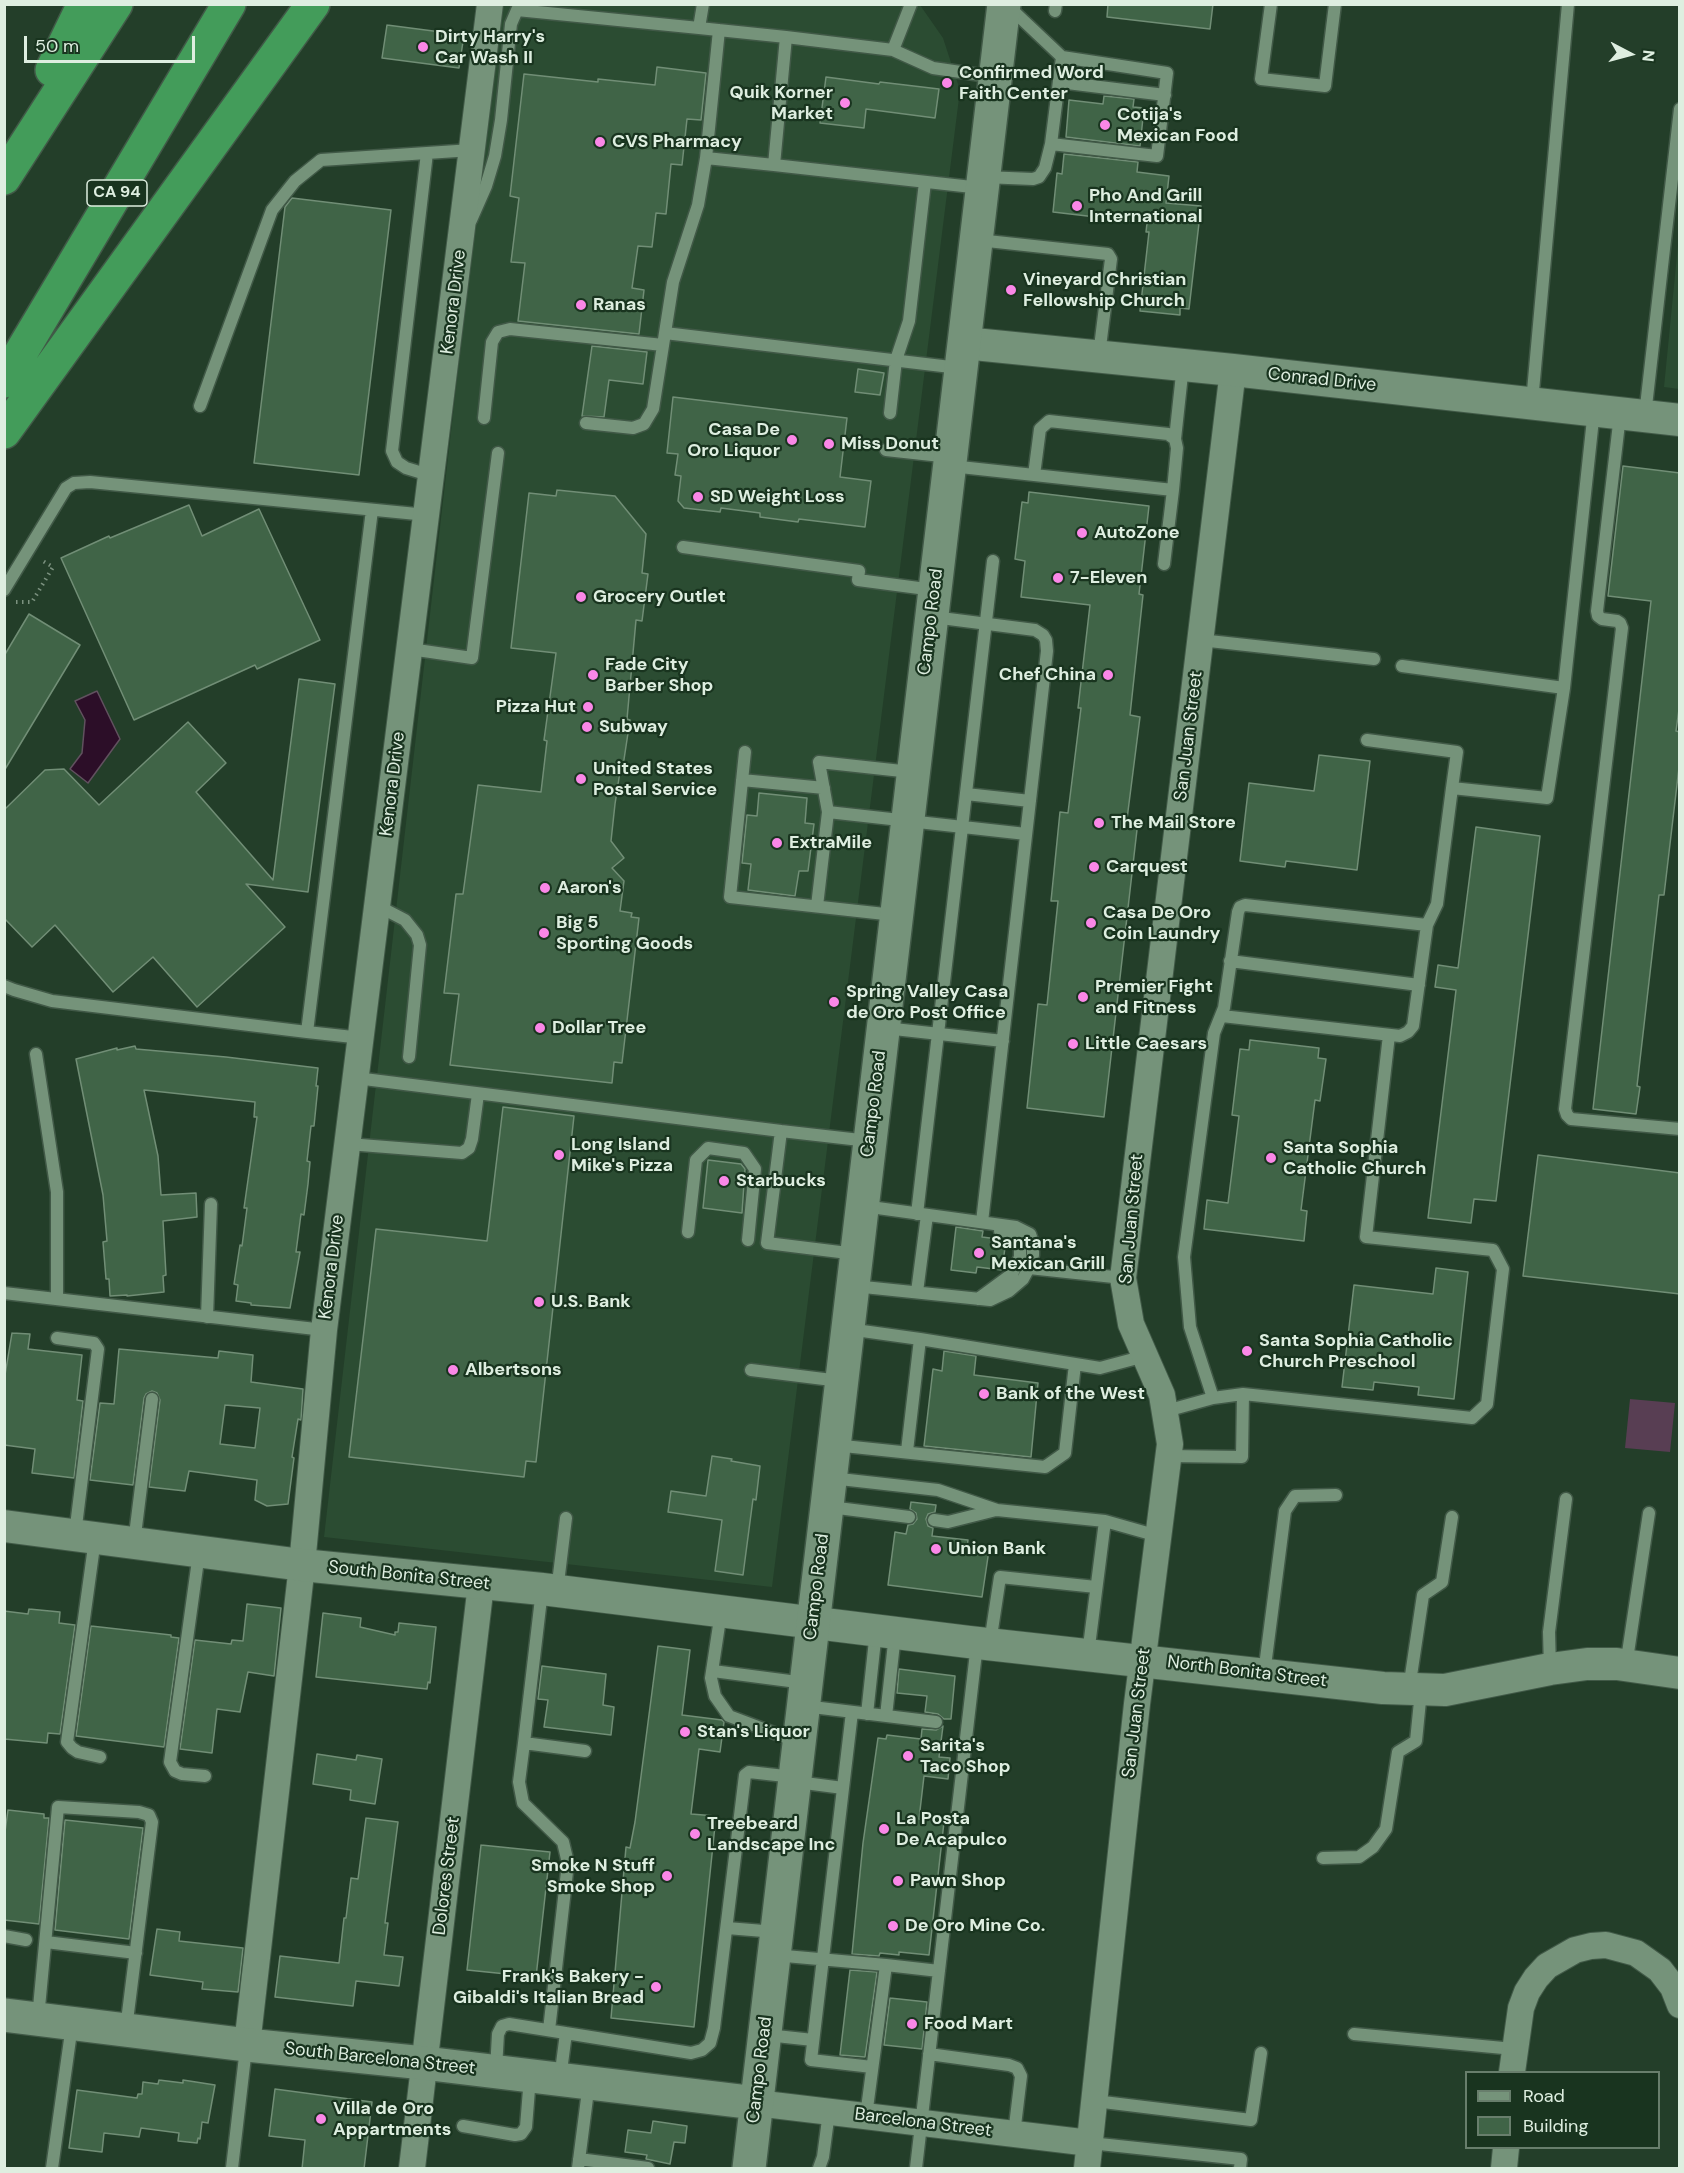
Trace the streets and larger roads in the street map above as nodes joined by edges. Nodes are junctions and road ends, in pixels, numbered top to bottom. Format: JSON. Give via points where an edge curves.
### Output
{"nodes":[{"id":1,"x":84,"y":4,"type":"edge"},
{"id":2,"x":116,"y":4,"type":"edge"},
{"id":3,"x":229,"y":4,"type":"edge"},
{"id":4,"x":313,"y":4,"type":"edge"},
{"id":5,"x":490,"y":4,"type":"edge"},
{"id":6,"x":1005,"y":4,"type":"edge"},
{"id":7,"x":4,"y":168,"type":"edge"},
{"id":8,"x":4,"y":178,"type":"edge"},
{"id":9,"x":963,"y":356,"type":"junction"},
{"id":10,"x":1233,"y":370,"type":"junction"},
{"id":11,"x":4,"y":381,"type":"edge"},
{"id":12,"x":1680,"y":420,"type":"edge"},
{"id":13,"x":4,"y":432,"type":"edge"},
{"id":14,"x":4,"y":1526,"type":"edge"},
{"id":15,"x":302,"y":1565,"type":"junction"},
{"id":16,"x":481,"y":1584,"type":"junction"},
{"id":17,"x":813,"y":1622,"type":"junction"},
{"id":18,"x":1143,"y":1661,"type":"junction"},
{"id":19,"x":1680,"y":1673,"type":"edge"},
{"id":20,"x":1680,"y":2005,"type":"edge"},
{"id":21,"x":4,"y":2015,"type":"edge"},
{"id":22,"x":247,"y":2045,"type":"junction"},
{"id":23,"x":1513,"y":2061,"type":"edge"},
{"id":24,"x":424,"y":2063,"type":"junction"},
{"id":25,"x":756,"y":2103,"type":"junction"},
{"id":26,"x":1090,"y":2143,"type":"junction"},
{"id":27,"x":1506,"y":2149,"type":"edge"},
{"id":28,"x":412,"y":2169,"type":"edge"},
{"id":29,"x":748,"y":2169,"type":"edge"},
{"id":30,"x":1087,"y":2169,"type":"edge"},
{"id":31,"x":1504,"y":2169,"type":"edge"}],
"edges":[{"from":1,"to":7,"type":"highway"},
{"from":2,"to":8,"type":"highway"},
{"from":3,"to":11,"type":"highway","number":"CA 94"},
{"from":4,"to":13,"type":"highway"},
{"from":5,"to":15,"type":"street","name":"Kenora Drive","via":[[324,1330]]},
{"from":6,"to":9,"type":"main road","name":"Campo Road"},
{"from":9,"to":10,"type":"street","name":"Conrad Drive","via":[[1099,357]]},
{"from":9,"to":17,"type":"main road","name":"Campo Road"},
{"from":10,"to":12,"type":"street","name":"Conrad Drive"},
{"from":10,"to":18,"type":"street","name":"San Juan Street","via":[[1123,1278],[1131,1324],[1162,1395],[1170,1444]]},
{"from":14,"to":15,"type":"street","name":"South Bonita Street"},
{"from":15,"to":16,"type":"street","name":"South Bonita Street"},
{"from":15,"to":22,"type":"street","name":"Kenora Drive"},
{"from":16,"to":17,"type":"street","name":"South Bonita Street"},
{"from":16,"to":24,"type":"street","name":"Dolores Street"},
{"from":17,"to":18,"type":"street","name":"North Bonita Street"},
{"from":17,"to":25,"type":"main road","name":"Campo Road"},
{"from":18,"to":19,"type":"street","name":"North Bonita Street","via":[[1415,1690],[1445,1690],[1587,1664]]},
{"from":18,"to":26,"type":"street","name":"San Juan Street"},
{"from":20,"to":23,"type":"street","via":[[1660,1970],[1636,1953],[1606,1945],[1575,1950],[1560,1956],[1536,1978],[1521,2008]]},
{"from":21,"to":22,"type":"main road","name":"South Barcelona Street"},
{"from":22,"to":24,"type":"main road","name":"South Barcelona Street"},
{"from":24,"to":25,"type":"main road","name":"South Barcelona Street"},
{"from":24,"to":28,"type":"street","name":"Dolores Street"},
{"from":25,"to":26,"type":"street","name":"Barcelona Street"},
{"from":25,"to":29,"type":"main road","name":"Campo Road"},
{"from":26,"to":30,"type":"street","name":"San Juan Street"},
{"from":27,"to":31,"type":"street"}]}
